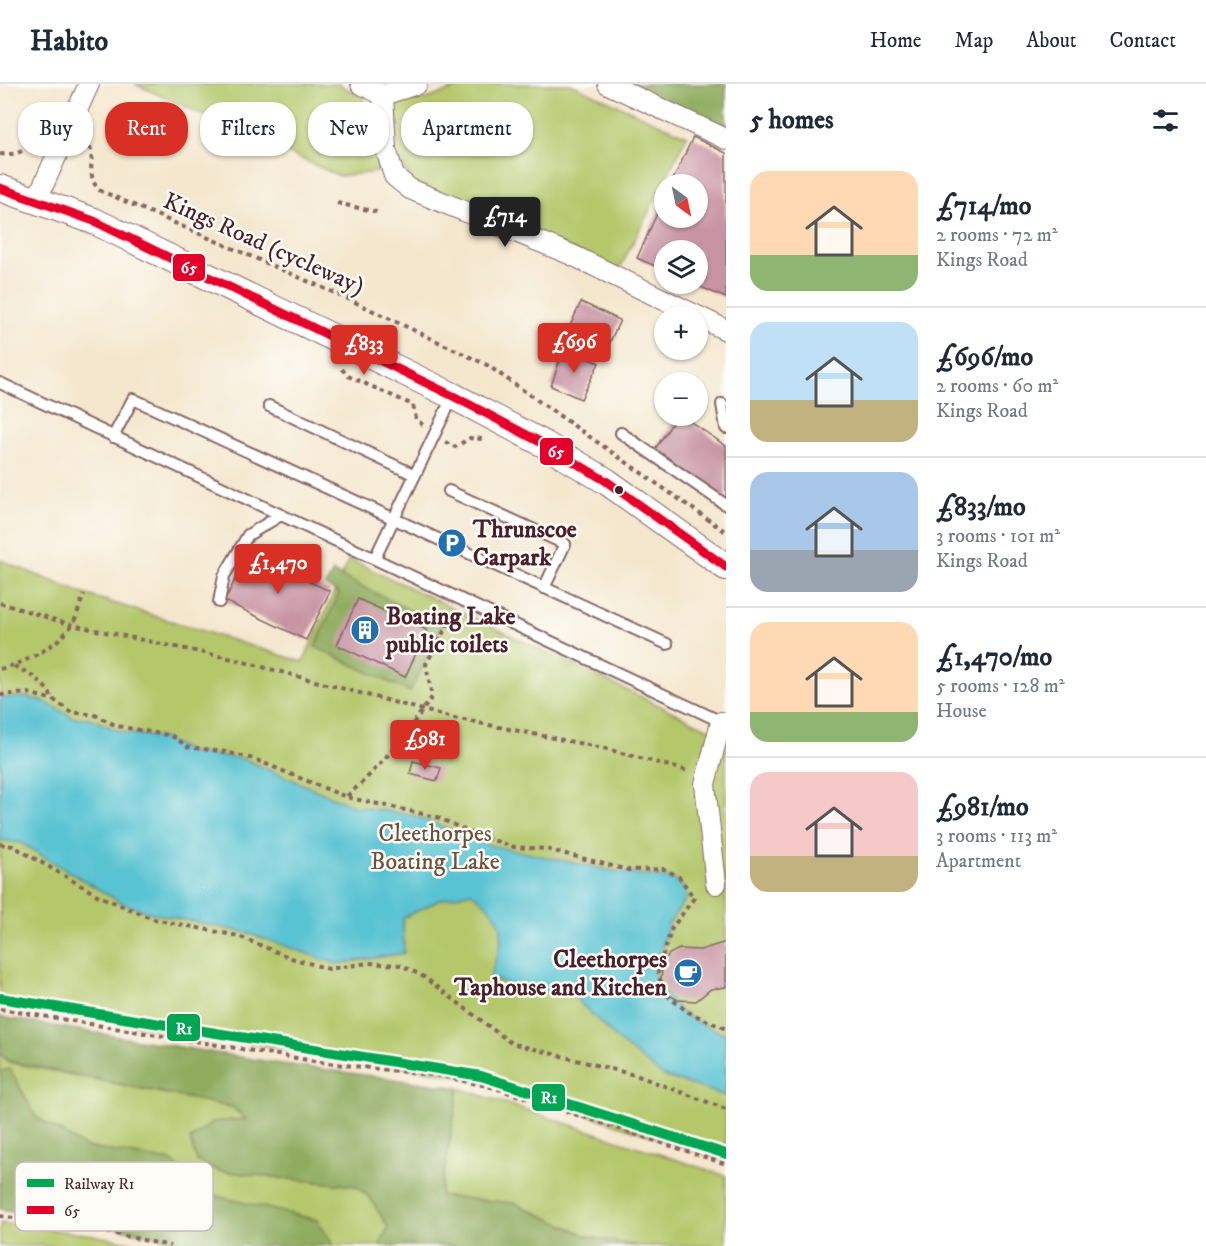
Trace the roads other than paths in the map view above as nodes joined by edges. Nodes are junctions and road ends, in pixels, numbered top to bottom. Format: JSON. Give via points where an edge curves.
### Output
{"nodes":[{"id":1,"x":89,"y":84,"type":"edge"},
{"id":2,"x":361,"y":84,"type":"edge"},
{"id":3,"x":417,"y":84,"type":"edge"},
{"id":4,"x":608,"y":84,"type":"edge"},
{"id":5,"x":382,"y":95,"type":"junction"},
{"id":6,"x":726,"y":139,"type":"edge"},
{"id":7,"x":0,"y":188,"type":"edge"},
{"id":8,"x":37,"y":199,"type":"junction"},
{"id":9,"x":726,"y":330,"type":"edge"},
{"id":10,"x":0,"y":383,"type":"edge"},
{"id":11,"x":453,"y":396,"type":"junction"},
{"id":12,"x":722,"y":404,"type":"dead end"},
{"id":13,"x":269,"y":406,"type":"dead end"},
{"id":14,"x":726,"y":428,"type":"edge"},
{"id":15,"x":621,"y":433,"type":"dead end"},
{"id":16,"x":113,"y":437,"type":"junction"},
{"id":17,"x":415,"y":475,"type":"junction"},
{"id":18,"x":449,"y":490,"type":"dead end"},
{"id":19,"x":726,"y":505,"type":"edge"},
{"id":20,"x":281,"y":514,"type":"junction"},
{"id":21,"x":394,"y":519,"type":"junction"},
{"id":22,"x":375,"y":558,"type":"junction"},
{"id":23,"x":726,"y":567,"type":"edge"},
{"id":24,"x":544,"y":588,"type":"junction"},
{"id":25,"x":219,"y":602,"type":"dead end"},
{"id":26,"x":668,"y":644,"type":"dead end"},
{"id":27,"x":724,"y":723,"type":"edge"},
{"id":28,"x":716,"y":884,"type":"dead end"}],
"edges":[{"from":1,"to":8,"type":"street"},
{"from":2,"to":5,"type":"street"},
{"from":3,"to":5,"type":"street"},
{"from":4,"to":6,"type":"street"},
{"from":5,"to":9,"type":"street","via":[[386,149],[394,176],[410,189],[572,255]]},
{"from":7,"to":8,"type":"street"},
{"from":8,"to":11,"type":"street","via":[[94,220]]},
{"from":10,"to":16,"type":"lane"},
{"from":11,"to":17,"type":"lane"},
{"from":11,"to":23,"type":"street","via":[[606,481]]},
{"from":12,"to":14,"type":"lane"},
{"from":13,"to":17,"type":"lane"},
{"from":15,"to":19,"type":"lane"},
{"from":16,"to":20,"type":"lane"},
{"from":16,"to":21,"type":"lane","via":[[133,399]]},
{"from":17,"to":21,"type":"lane"},
{"from":18,"to":24,"type":"lane","via":[[565,544]]},
{"from":20,"to":22,"type":"lane"},
{"from":20,"to":25,"type":"lane","via":[[248,535],[224,576]]},
{"from":21,"to":22,"type":"lane"},
{"from":21,"to":24,"type":"lane"},
{"from":22,"to":27,"type":"lane"},
{"from":24,"to":26,"type":"lane"},
{"from":27,"to":28,"type":"street","via":[[705,784]]}]}
